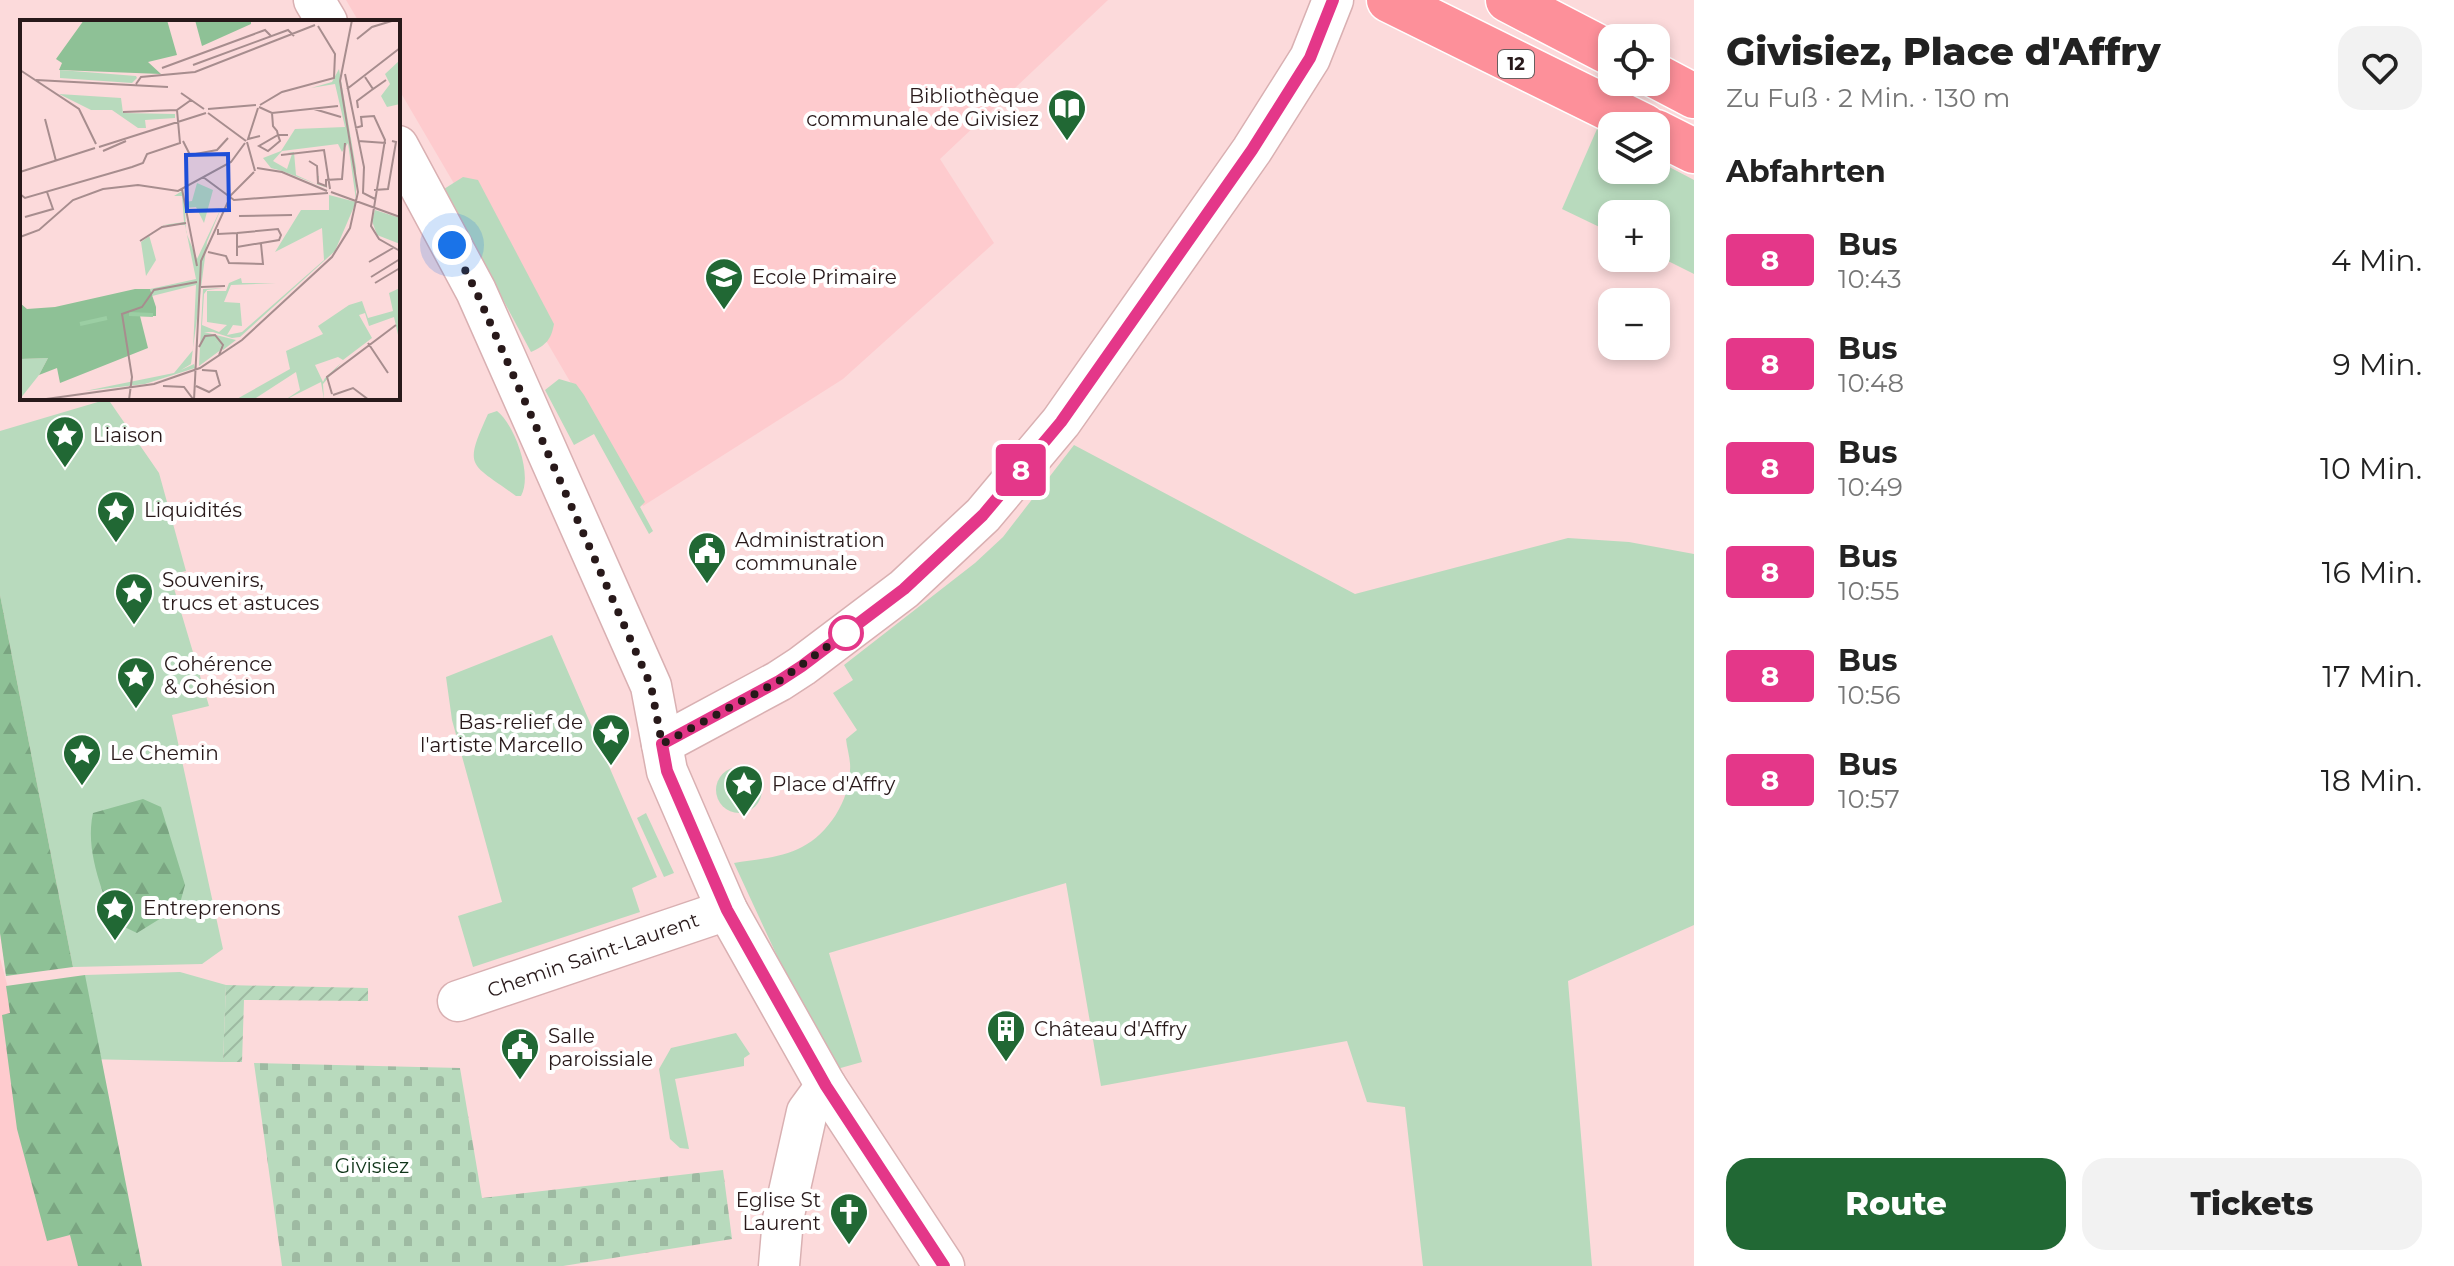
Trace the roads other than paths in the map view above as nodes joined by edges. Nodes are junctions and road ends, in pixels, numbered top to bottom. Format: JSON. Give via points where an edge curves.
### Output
{"nodes":[{"id":1,"x":314,"y":0,"type":"edge"},
{"id":2,"x":1389,"y":0,"type":"edge"},
{"id":3,"x":1508,"y":0,"type":"edge"},
{"id":4,"x":1331,"y":7,"type":"edge"},
{"id":5,"x":326,"y":20,"type":"edge"},
{"id":6,"x":1598,"y":47,"type":"edge"},
{"id":7,"x":1670,"y":83,"type":"edge"},
{"id":8,"x":1694,"y":96,"type":"edge"},
{"id":9,"x":1616,"y":112,"type":"edge"},
{"id":10,"x":1670,"y":139,"type":"edge"},
{"id":11,"x":400,"y":150,"type":"edge"},
{"id":12,"x":1694,"y":151,"type":"edge"},
{"id":13,"x":662,"y":744,"type":"junction"},
{"id":14,"x":727,"y":910,"type":"junction"},
{"id":15,"x":458,"y":1001,"type":"dead end"},
{"id":16,"x":826,"y":1086,"type":"junction"},
{"id":17,"x":779,"y":1266,"type":"edge"},
{"id":18,"x":944,"y":1266,"type":"edge"}],
"edges":[{"from":1,"to":5,"type":"street"},
{"from":2,"to":9,"type":"highway","number":"12"},
{"from":3,"to":6,"type":"highway"},
{"from":4,"to":13,"type":"street","via":[[1310,58],[1252,150],[1061,422],[983,515],[904,589],[802,666]]},
{"from":7,"to":8,"type":"highway"},
{"from":10,"to":12,"type":"highway"},
{"from":11,"to":13,"type":"street","via":[[476,291],[633,644],[651,686]]},
{"from":13,"to":14,"type":"street","via":[[667,771]]},
{"from":14,"to":15,"type":"street","name":"Chemin Saint-Laurent"},
{"from":14,"to":16,"type":"street"},
{"from":16,"to":17,"type":"street","via":[[807,1112],[783,1219]]},
{"from":16,"to":18,"type":"street"}]}
